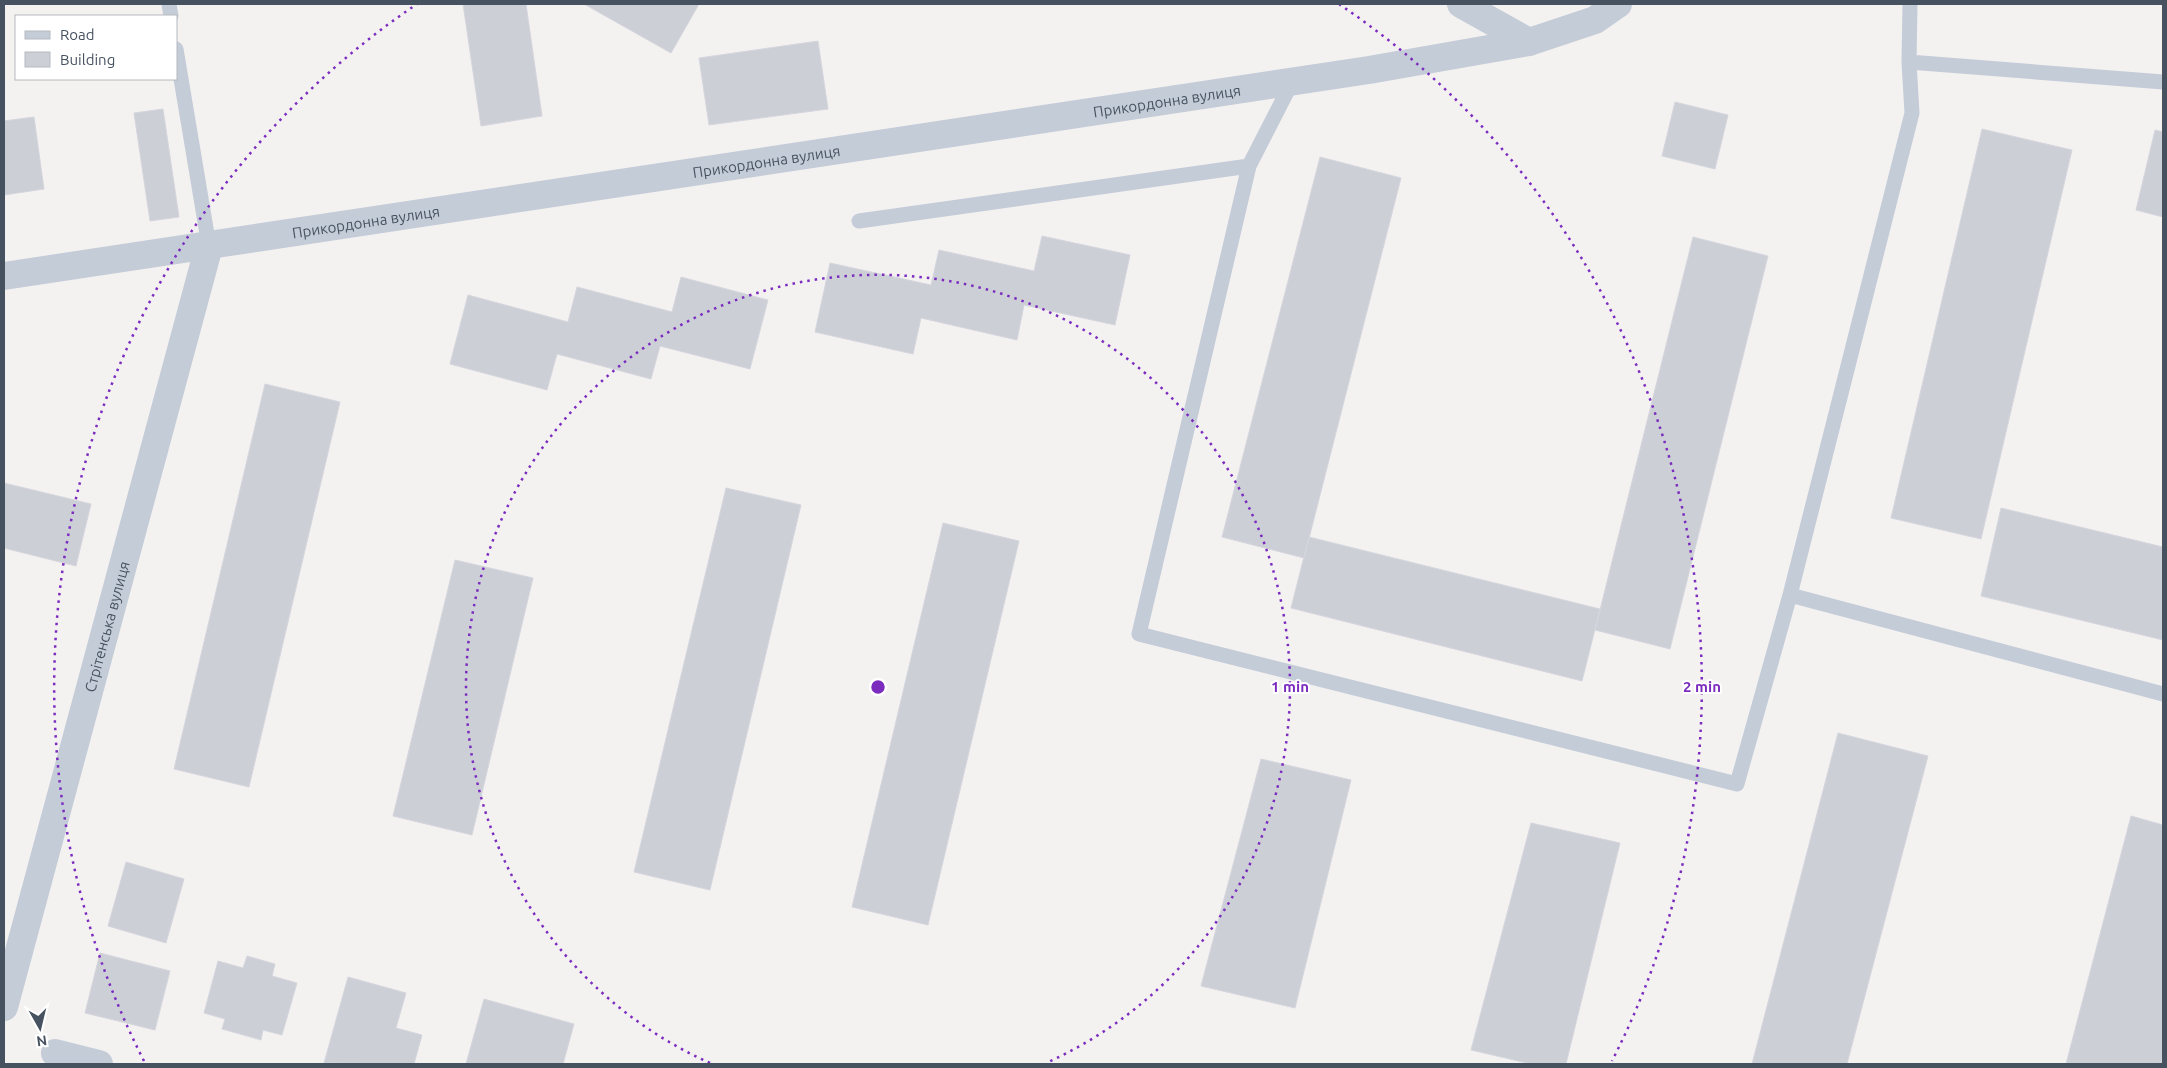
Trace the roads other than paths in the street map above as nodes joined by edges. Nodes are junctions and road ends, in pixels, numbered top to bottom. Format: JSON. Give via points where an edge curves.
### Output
{"nodes":[{"id":1,"x":1461,"y":4,"type":"edge"},
{"id":2,"x":1618,"y":4,"type":"edge"},
{"id":3,"x":1910,"y":4,"type":"edge"},
{"id":4,"x":1529,"y":42,"type":"junction"},
{"id":5,"x":178,"y":61,"type":"edge"},
{"id":6,"x":1908,"y":62,"type":"junction"},
{"id":7,"x":1292,"y":82,"type":"junction"},
{"id":8,"x":2163,"y":82,"type":"edge"},
{"id":9,"x":1249,"y":166,"type":"junction"},
{"id":10,"x":860,"y":221,"type":"dead end"},
{"id":11,"x":209,"y":246,"type":"junction"},
{"id":12,"x":4,"y":276,"type":"edge"},
{"id":13,"x":1790,"y":596,"type":"junction"},
{"id":14,"x":2163,"y":694,"type":"edge"},
{"id":15,"x":4,"y":1007,"type":"edge"},
{"id":16,"x":55,"y":1053,"type":"dead end"},
{"id":17,"x":99,"y":1064,"type":"edge"}],
"edges":[{"from":1,"to":4,"type":"street"},
{"from":2,"to":4,"type":"street","name":"Прикордонна вулиця","via":[[1595,20]]},
{"from":3,"to":6,"type":"lane"},
{"from":4,"to":7,"type":"street","name":"Прикордонна вулиця"},
{"from":5,"to":11,"type":"lane"},
{"from":6,"to":8,"type":"lane"},
{"from":6,"to":13,"type":"lane","via":[[1912,112]]},
{"from":7,"to":9,"type":"lane"},
{"from":7,"to":11,"type":"street","name":"Прикордонна вулиця"},
{"from":9,"to":10,"type":"lane"},
{"from":9,"to":13,"type":"lane","via":[[1139,634],[1736,784]]},
{"from":11,"to":12,"type":"street","name":"Прикордонна вулиця"},
{"from":11,"to":15,"type":"street","name":"Стрітенська вулиця"},
{"from":13,"to":14,"type":"lane"},
{"from":16,"to":17,"type":"street"}]}
